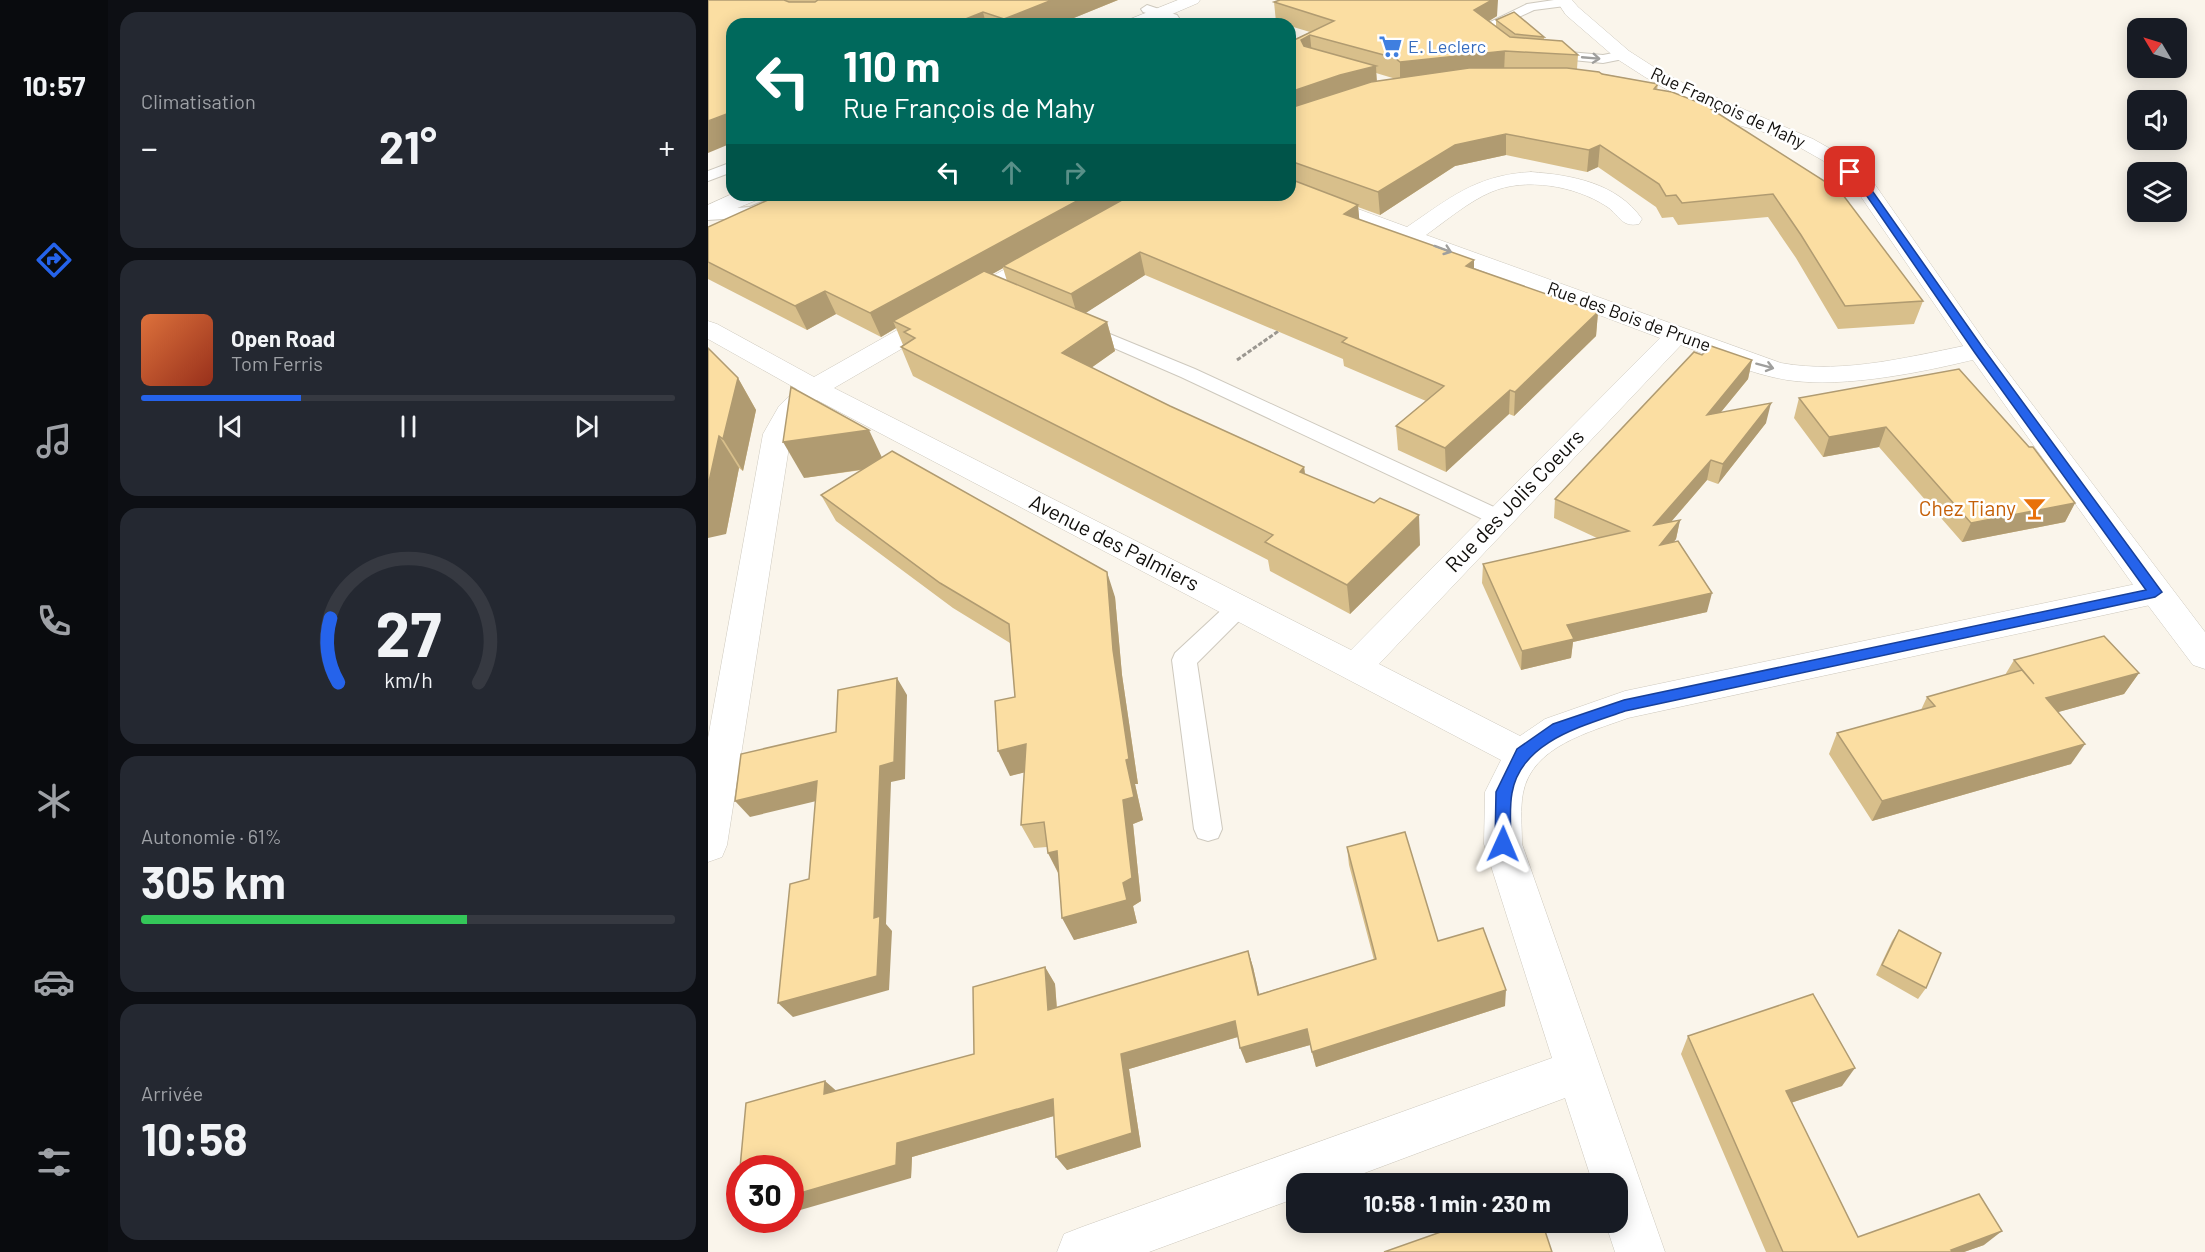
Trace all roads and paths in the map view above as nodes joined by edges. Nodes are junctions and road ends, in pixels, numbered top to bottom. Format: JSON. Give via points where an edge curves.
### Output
{"nodes":[{"id":1,"x":1192,"y":0,"type":"edge"},
{"id":2,"x":1565,"y":1,"type":"edge"},
{"id":3,"x":1162,"y":10,"type":"edge"},
{"id":4,"x":1139,"y":18,"type":"edge"},
{"id":5,"x":1511,"y":51,"type":"edge"},
{"id":6,"x":1534,"y":53,"type":"edge"},
{"id":7,"x":1623,"y":55,"type":"junction"},
{"id":8,"x":1652,"y":96,"type":"edge"},
{"id":9,"x":1767,"y":127,"type":"junction"},
{"id":10,"x":726,"y":170,"type":"edge"},
{"id":11,"x":708,"y":177,"type":"edge"},
{"id":12,"x":726,"y":186,"type":"edge"},
{"id":13,"x":708,"y":194,"type":"edge"},
{"id":14,"x":1296,"y":194,"type":"edge"},
{"id":15,"x":736,"y":201,"type":"edge"},
{"id":16,"x":778,"y":201,"type":"edge"},
{"id":17,"x":708,"y":214,"type":"edge"},
{"id":18,"x":1631,"y":219,"type":"dead end"},
{"id":19,"x":1409,"y":236,"type":"junction"},
{"id":20,"x":1061,"y":247,"type":"edge"},
{"id":21,"x":1062,"y":319,"type":"edge"},
{"id":22,"x":1284,"y":326,"type":"edge"},
{"id":23,"x":708,"y":329,"type":"edge"},
{"id":24,"x":1677,"y":335,"type":"junction"},
{"id":25,"x":1979,"y":351,"type":"junction"},
{"id":26,"x":1207,"y":382,"type":"junction"},
{"id":27,"x":814,"y":387,"type":"junction"},
{"id":28,"x":1499,"y":518,"type":"junction"},
{"id":29,"x":2155,"y":592,"type":"junction"},
{"id":30,"x":1238,"y":608,"type":"junction"},
{"id":31,"x":2205,"y":656,"type":"edge"},
{"id":32,"x":1354,"y":668,"type":"junction"},
{"id":33,"x":1522,"y":754,"type":"junction"},
{"id":34,"x":1208,"y":829,"type":"dead end"},
{"id":35,"x":708,"y":845,"type":"edge"},
{"id":36,"x":1579,"y":1071,"type":"junction"},
{"id":37,"x":1613,"y":1173,"type":"edge"},
{"id":38,"x":1628,"y":1217,"type":"edge"},
{"id":39,"x":1082,"y":1252,"type":"edge"},
{"id":40,"x":1640,"y":1252,"type":"edge"}],
"edges":[{"from":1,"to":3,"type":"street"},
{"from":2,"to":5,"type":"lane","via":[[1531,7],[1482,29]]},
{"from":2,"to":7,"type":"street","name":"Rue François de Mahy"},
{"from":3,"to":4,"type":"street"},
{"from":6,"to":7,"type":"lane","one_way":true,"via":[[1603,59]]},
{"from":7,"to":9,"type":"street","name":"Rue François de Mahy","via":[[1680,89]]},
{"from":8,"to":9,"type":"street"},
{"from":9,"to":25,"type":"street","name":"Rue François de Mahy","via":[[1836,160],[1863,184]]},
{"from":10,"to":11,"type":"lane"},
{"from":12,"to":13,"type":"street"},
{"from":14,"to":19,"type":"street","name":"Rue des Bois de Prune"},
{"from":15,"to":17,"type":"street"},
{"from":16,"to":17,"type":"lane","via":[[753,212]]},
{"from":18,"to":19,"type":"street","via":[[1616,202],[1590,190],[1554,180],[1523,179],[1484,187]]},
{"from":19,"to":24,"type":"street","name":"Rue des Bois de Prune","one_way":true},
{"from":20,"to":27,"type":"street","via":[[1000,293]]},
{"from":21,"to":26,"type":"lane"},
{"from":22,"to":26,"type":"path"},
{"from":23,"to":27,"type":"street","name":"Avenue des Palmiers"},
{"from":24,"to":25,"type":"street","name":"Rue des Bois de Prune","one_way":true,"via":[[1763,367],[1798,373],[1858,372]]},
{"from":24,"to":28,"type":"street","name":"Rue des Jolis Coeurs"},
{"from":25,"to":29,"type":"street","name":"Rue François de Mahy"},
{"from":26,"to":28,"type":"lane"},
{"from":27,"to":30,"type":"street","name":"Avenue des Palmiers"},
{"from":27,"to":35,"type":"street","via":[[789,412],[777,434]]},
{"from":28,"to":32,"type":"street","name":"Rue des Jolis Coeurs"},
{"from":29,"to":31,"type":"street","name":"Rue François de Mahy"},
{"from":29,"to":33,"type":"street","via":[[1624,705],[1558,729]]},
{"from":30,"to":32,"type":"street","name":"Avenue des Palmiers"},
{"from":30,"to":34,"type":"lane","via":[[1184,660]]},
{"from":32,"to":33,"type":"street","name":"Avenue des Palmiers"},
{"from":33,"to":36,"type":"street","via":[[1504,792],[1503,844]]},
{"from":36,"to":37,"type":"street"},
{"from":36,"to":39,"type":"street"},
{"from":38,"to":40,"type":"street"}]}
